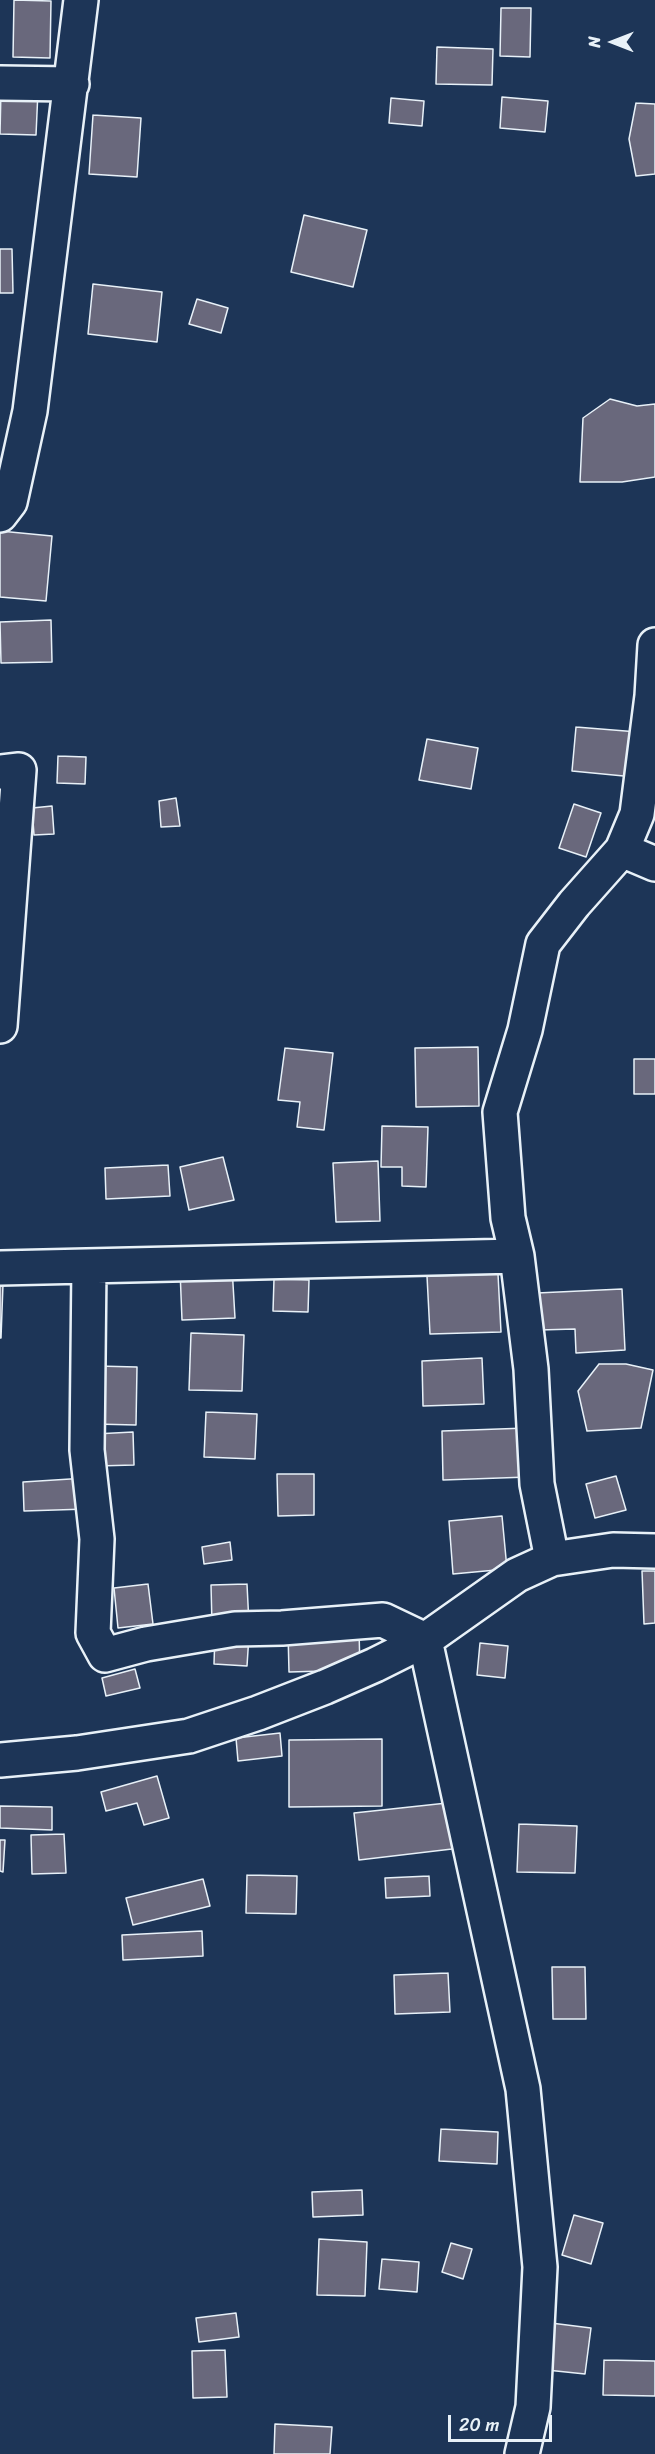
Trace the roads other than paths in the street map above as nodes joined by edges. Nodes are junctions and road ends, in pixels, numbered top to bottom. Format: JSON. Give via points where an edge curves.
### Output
{"nodes":[{"id":1,"x":81,"y":0,"type":"edge"},
{"id":2,"x":0,"y":83,"type":"edge"},
{"id":3,"x":72,"y":84,"type":"junction"},
{"id":4,"x":0,"y":515,"type":"edge"},
{"id":5,"x":655,"y":645,"type":"edge"},
{"id":6,"x":0,"y":772,"type":"edge"},
{"id":7,"x":622,"y":850,"type":"junction"},
{"id":8,"x":655,"y":864,"type":"edge"},
{"id":9,"x":0,"y":1026,"type":"edge"},
{"id":10,"x":517,"y":1256,"type":"junction"},
{"id":11,"x":89,"y":1266,"type":"junction"},
{"id":12,"x":0,"y":1268,"type":"edge"},
{"id":13,"x":655,"y":1551,"type":"edge"},
{"id":14,"x":552,"y":1559,"type":"junction"},
{"id":15,"x":425,"y":1640,"type":"junction"},
{"id":16,"x":0,"y":1760,"type":"edge"},
{"id":17,"x":522,"y":2454,"type":"edge"}],
"edges":[{"from":1,"to":3,"type":"street"},
{"from":2,"to":3,"type":"street"},
{"from":3,"to":4,"type":"street","via":[[30,411],[10,502]]},
{"from":5,"to":7,"type":"street","via":[[637,814]]},
{"from":6,"to":9,"type":"street","via":[[19,770]]},
{"from":7,"to":8,"type":"street"},
{"from":7,"to":10,"type":"street","via":[[543,944],[525,1030],[500,1113],[508,1218]]},
{"from":10,"to":11,"type":"street"},
{"from":10,"to":14,"type":"street","via":[[531,1369],[537,1484]]},
{"from":11,"to":12,"type":"street"},
{"from":11,"to":15,"type":"street","via":[[87,1450],[97,1539],[93,1633],[105,1655],[235,1629],[383,1620]]},
{"from":13,"to":14,"type":"street","via":[[613,1550]]},
{"from":14,"to":15,"type":"street","via":[[517,1575]]},
{"from":15,"to":16,"type":"street","via":[[325,1687],[189,1736]]},
{"from":15,"to":17,"type":"street","via":[[523,2089],[540,2267],[533,2407]]}]}
